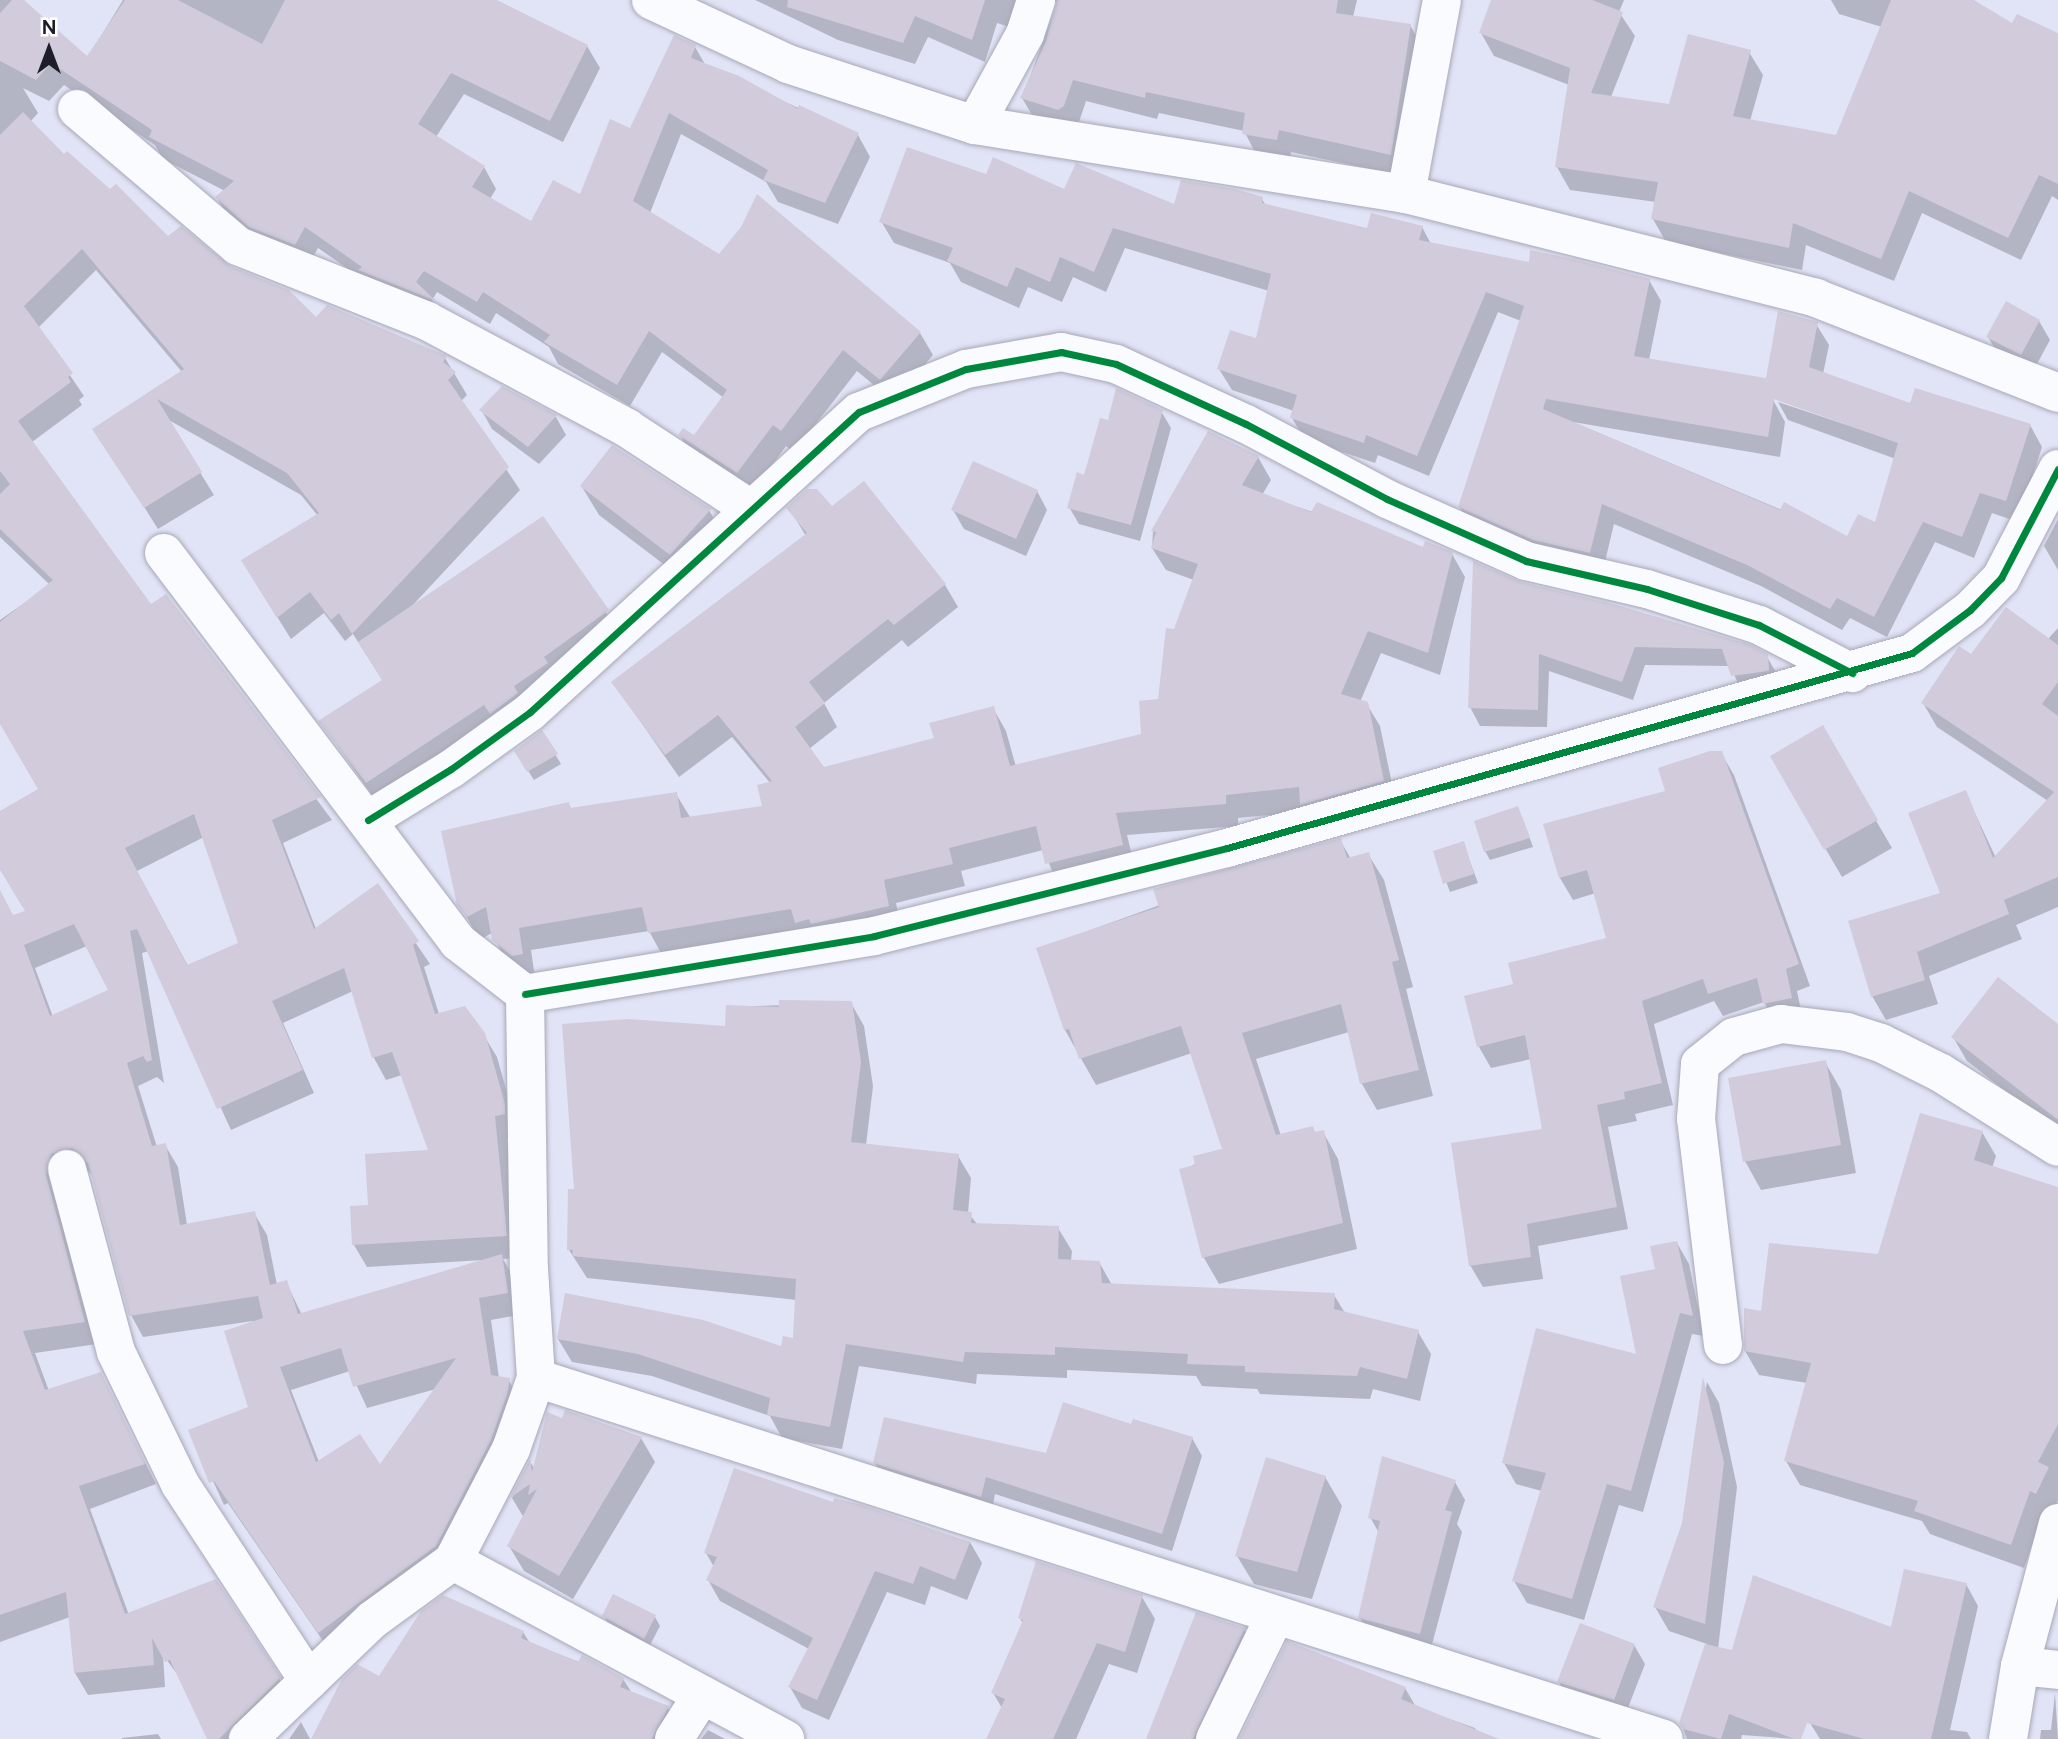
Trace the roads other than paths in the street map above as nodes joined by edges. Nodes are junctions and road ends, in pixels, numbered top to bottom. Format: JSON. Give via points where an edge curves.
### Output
{"nodes":[{"id":1,"x":651,"y":0,"type":"edge"},
{"id":2,"x":1036,"y":0,"type":"edge"},
{"id":3,"x":1442,"y":0,"type":"edge"},
{"id":4,"x":77,"y":109,"type":"dead end"},
{"id":5,"x":975,"y":125,"type":"junction"},
{"id":6,"x":1406,"y":194,"type":"junction"},
{"id":7,"x":2058,"y":393,"type":"edge"},
{"id":8,"x":2058,"y":469,"type":"edge"},
{"id":9,"x":751,"y":509,"type":"junction"},
{"id":10,"x":164,"y":553,"type":"dead end"},
{"id":11,"x":1852,"y":673,"type":"junction"},
{"id":12,"x":368,"y":820,"type":"junction"},
{"id":13,"x":525,"y":995,"type":"junction"},
{"id":14,"x":2058,"y":1147,"type":"edge"},
{"id":15,"x":67,"y":1169,"type":"dead end"},
{"id":16,"x":1723,"y":1345,"type":"dead end"},
{"id":17,"x":536,"y":1378,"type":"junction"},
{"id":18,"x":2058,"y":1523,"type":"edge"},
{"id":19,"x":453,"y":1561,"type":"junction"},
{"id":20,"x":1274,"y":1618,"type":"junction"},
{"id":21,"x":2020,"y":1666,"type":"junction"},
{"id":22,"x":2058,"y":1670,"type":"edge"},
{"id":23,"x":309,"y":1681,"type":"junction"},
{"id":24,"x":702,"y":1695,"type":"junction"},
{"id":25,"x":1655,"y":1738,"type":"edge"},
{"id":26,"x":248,"y":1739,"type":"edge"},
{"id":27,"x":674,"y":1739,"type":"edge"},
{"id":28,"x":785,"y":1739,"type":"edge"},
{"id":29,"x":1215,"y":1739,"type":"edge"},
{"id":30,"x":2008,"y":1739,"type":"edge"}],
"edges":[{"from":1,"to":5,"type":"street","via":[[788,64]]},
{"from":2,"to":5,"type":"street","via":[[1025,34]]},
{"from":3,"to":6,"type":"street"},
{"from":4,"to":9,"type":"street","via":[[238,246],[427,321],[627,428]]},
{"from":5,"to":6,"type":"street"},
{"from":6,"to":7,"type":"street","via":[[1816,298]]},
{"from":8,"to":11,"type":"street","via":[[2001,578],[1970,610],[1912,653]]},
{"from":9,"to":11,"type":"street","via":[[859,412],[966,369],[1061,352],[1116,364],[1246,424],[1387,499],[1526,561],[1647,589],[1759,625]]},
{"from":9,"to":12,"type":"street","via":[[530,712],[451,769]]},
{"from":10,"to":12,"type":"street"},
{"from":11,"to":13,"type":"street","via":[[1227,848],[874,936]]},
{"from":12,"to":13,"type":"street","via":[[458,942]]},
{"from":13,"to":17,"type":"street","via":[[529,1269]]},
{"from":14,"to":16,"type":"street","via":[[1941,1073],[1881,1043],[1847,1032],[1781,1024],[1734,1037],[1700,1064],[1696,1119]]},
{"from":15,"to":23,"type":"street","via":[[116,1352],[180,1484]]},
{"from":17,"to":19,"type":"street","via":[[511,1448]]},
{"from":17,"to":20,"type":"street"},
{"from":18,"to":21,"type":"street"},
{"from":19,"to":23,"type":"street","via":[[372,1620]]},
{"from":19,"to":24,"type":"street"},
{"from":20,"to":25,"type":"street"},
{"from":20,"to":29,"type":"street"},
{"from":21,"to":22,"type":"street"},
{"from":21,"to":30,"type":"street"},
{"from":23,"to":26,"type":"street"},
{"from":24,"to":27,"type":"street"},
{"from":24,"to":28,"type":"street"}]}
